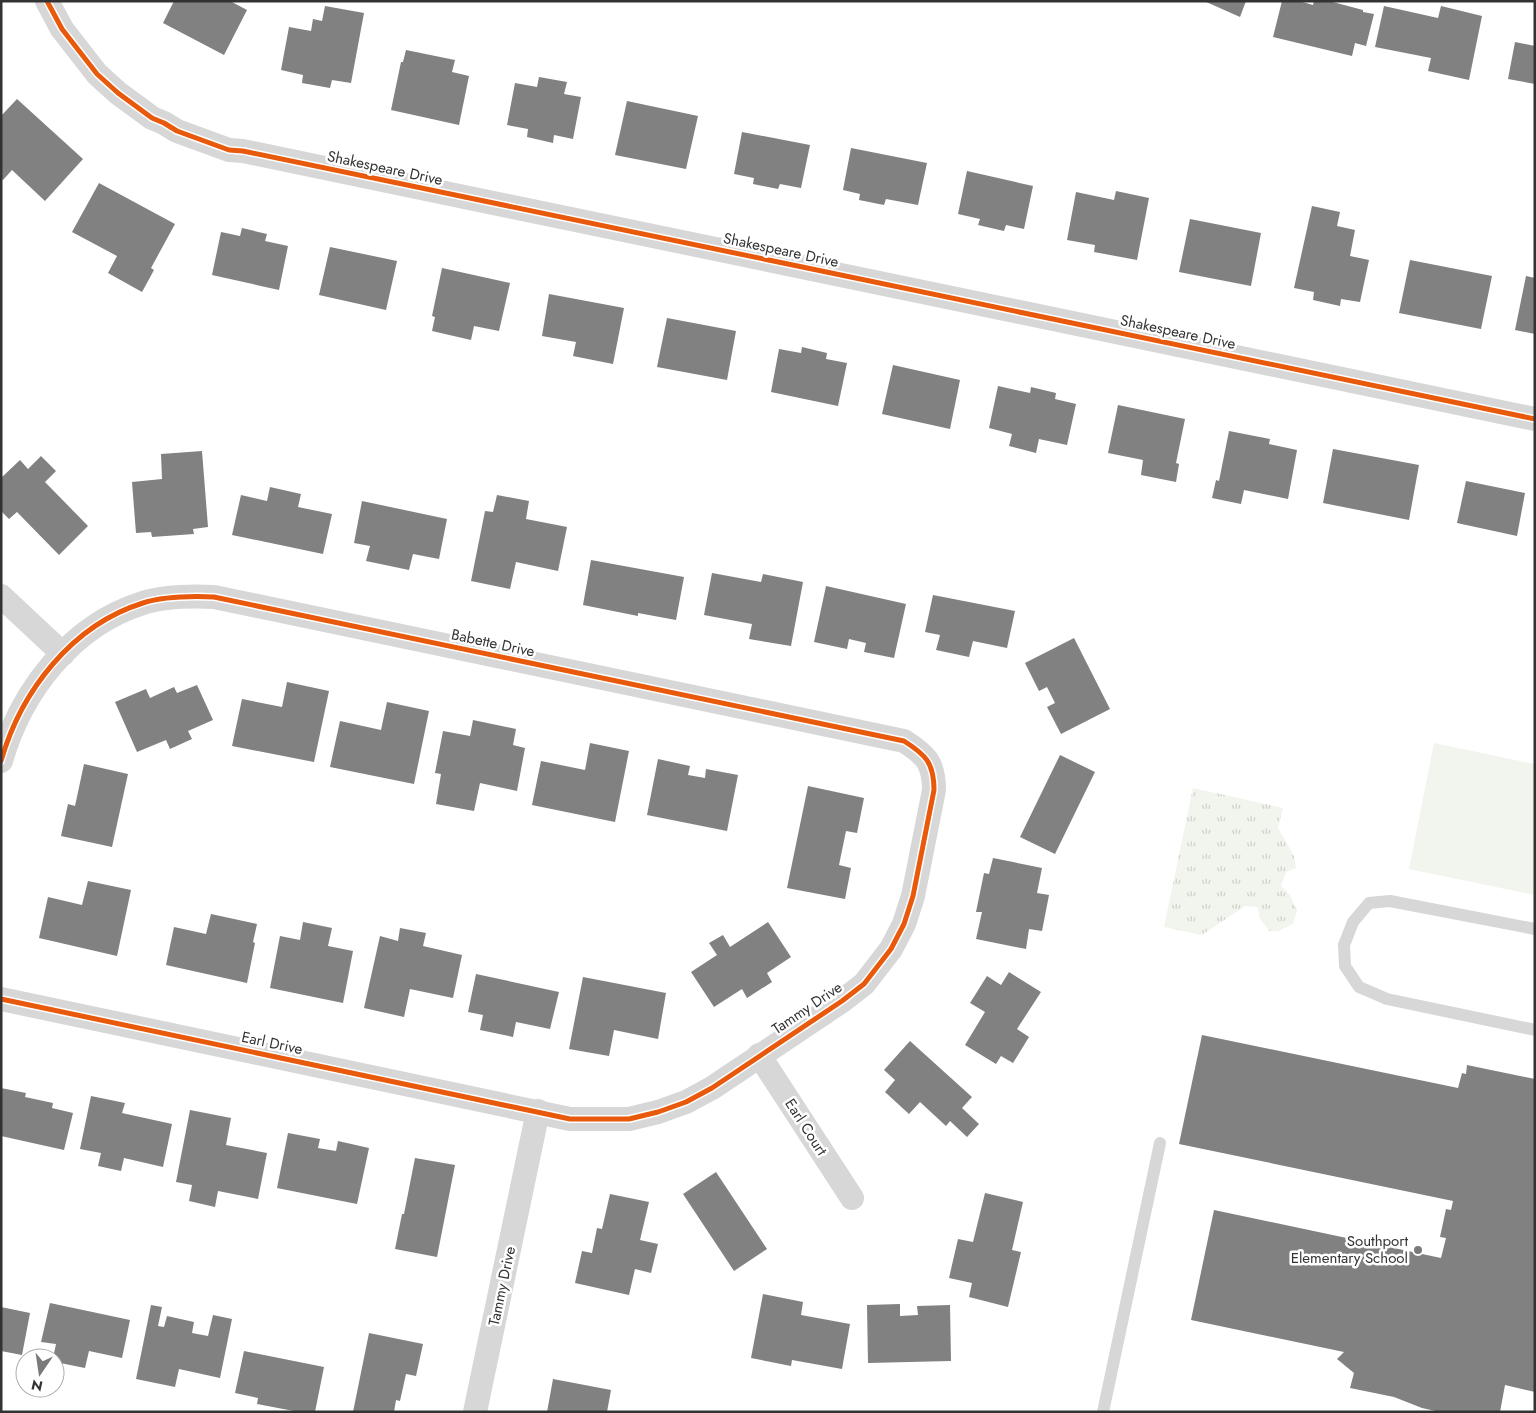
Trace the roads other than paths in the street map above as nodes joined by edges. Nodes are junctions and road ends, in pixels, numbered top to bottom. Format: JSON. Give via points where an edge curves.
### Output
{"nodes":[{"id":1,"x":47,"y":1,"type":"edge"},
{"id":2,"x":1535,"y":419,"type":"edge"},
{"id":3,"x":1,"y":596,"type":"edge"},
{"id":4,"x":63,"y":654,"type":"junction"},
{"id":5,"x":926,"y":758,"type":"joint"},
{"id":6,"x":1,"y":760,"type":"edge"},
{"id":7,"x":1535,"y":929,"type":"edge"},
{"id":8,"x":1,"y":999,"type":"edge"},
{"id":9,"x":1535,"y":1030,"type":"edge"},
{"id":10,"x":759,"y":1055,"type":"junction"},
{"id":11,"x":538,"y":1111,"type":"junction"},
{"id":12,"x":1160,"y":1143,"type":"dead end"},
{"id":13,"x":852,"y":1198,"type":"dead end"},
{"id":14,"x":475,"y":1412,"type":"edge"},
{"id":15,"x":1103,"y":1412,"type":"edge"}],
"edges":[{"from":1,"to":2,"type":"street","name":"Shakespeare Drive","via":[[62,29],[97,74],[140,110],[177,131],[229,150]]},
{"from":3,"to":4,"type":"street"},
{"from":4,"to":5,"type":"street","name":"Babette Drive","via":[[102,621],[142,603],[185,597],[214,598],[904,741]]},
{"from":4,"to":6,"type":"street","name":"Babette Drive","via":[[36,684],[10,733]]},
{"from":5,"to":10,"type":"street","name":"Tammy Drive","via":[[934,776],[934,790],[913,896],[899,936],[874,972],[853,992]]},
{"from":7,"to":9,"type":"lane","via":[[1390,901],[1369,904],[1353,922],[1344,946],[1345,966],[1359,987],[1387,1000]]},
{"from":8,"to":11,"type":"street","name":"Earl Drive"},
{"from":10,"to":11,"type":"street","name":"Tammy Drive","via":[[712,1088],[658,1112],[629,1119],[585,1120]]},
{"from":10,"to":13,"type":"street","name":"Earl Court"},
{"from":11,"to":14,"type":"street","name":"Tammy Drive"},
{"from":12,"to":15,"type":"lane"}]}
